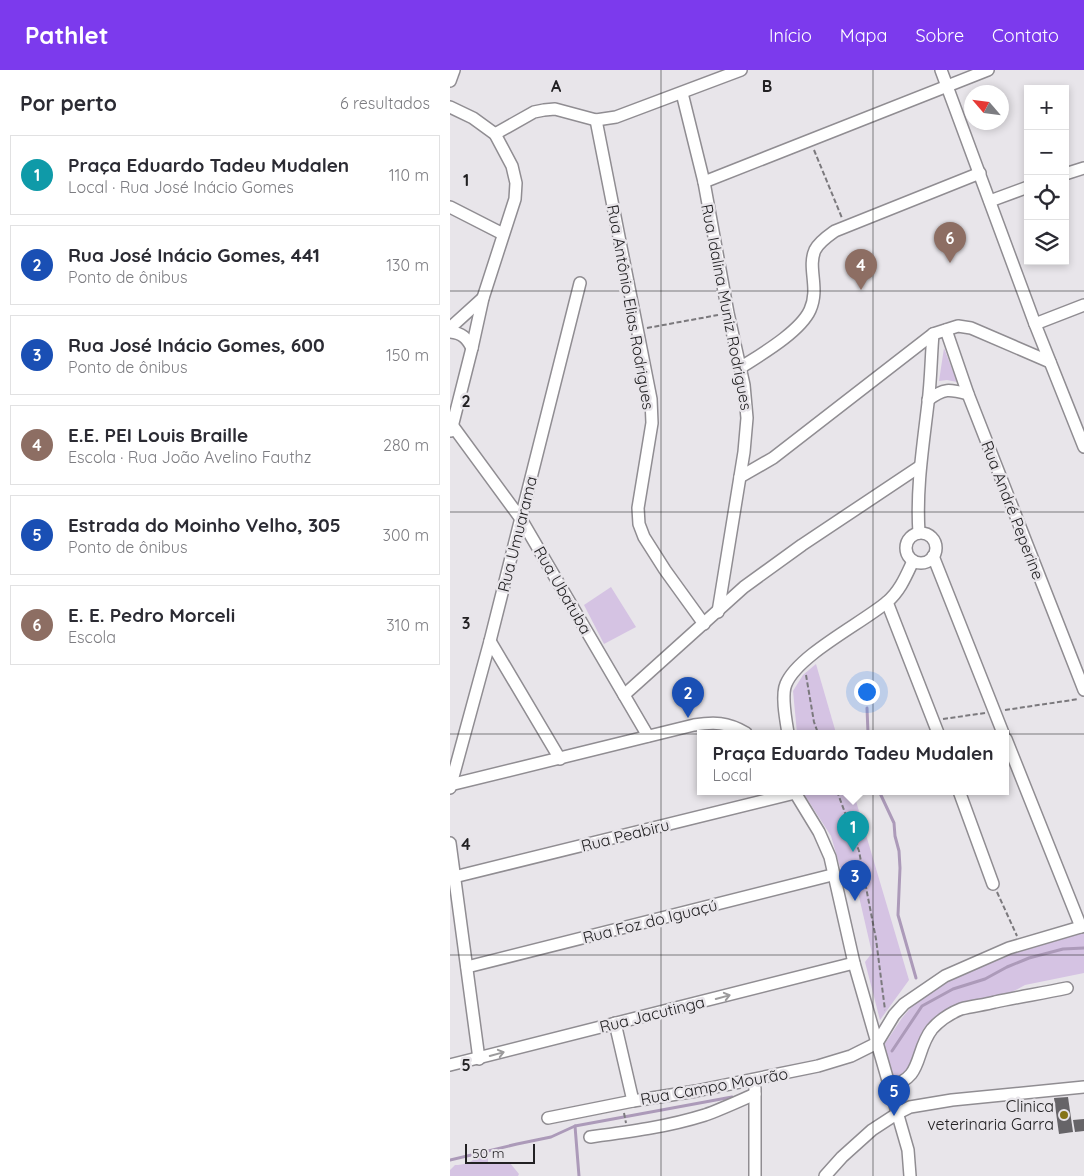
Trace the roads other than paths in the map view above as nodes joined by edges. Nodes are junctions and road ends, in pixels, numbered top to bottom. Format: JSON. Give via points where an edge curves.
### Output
{"nodes":[{"id":1,"x":454,"y":70,"type":"edge"},
{"id":2,"x":741,"y":70,"type":"edge"},
{"id":3,"x":941,"y":70,"type":"edge"},
{"id":4,"x":988,"y":70,"type":"edge"},
{"id":5,"x":450,"y":81,"type":"edge"},
{"id":6,"x":947,"y":86,"type":"junction"},
{"id":7,"x":682,"y":93,"type":"junction"},
{"id":8,"x":450,"y":107,"type":"edge"},
{"id":9,"x":596,"y":120,"type":"junction"},
{"id":10,"x":495,"y":134,"type":"junction"},
{"id":11,"x":1084,"y":168,"type":"edge"},
{"id":12,"x":980,"y":173,"type":"junction"},
{"id":13,"x":1069,"y":173,"type":"edge"},
{"id":14,"x":704,"y":182,"type":"junction"},
{"id":15,"x":1024,"y":188,"type":"edge"},
{"id":16,"x":990,"y":201,"type":"junction"},
{"id":17,"x":453,"y":212,"type":"edge"},
{"id":18,"x":503,"y":234,"type":"junction"},
{"id":19,"x":580,"y":283,"type":"dead end"},
{"id":20,"x":483,"y":298,"type":"junction"},
{"id":21,"x":1084,"y":305,"type":"edge"},
{"id":22,"x":1035,"y":324,"type":"junction"},
{"id":23,"x":450,"y":328,"type":"edge"},
{"id":24,"x":946,"y":330,"type":"junction"},
{"id":25,"x":450,"y":332,"type":"edge"},
{"id":26,"x":933,"y":334,"type":"junction"},
{"id":27,"x":472,"y":348,"type":"junction"},
{"id":28,"x":1050,"y":362,"type":"junction"},
{"id":29,"x":740,"y":368,"type":"junction"},
{"id":30,"x":968,"y":394,"type":"junction"},
{"id":31,"x":928,"y":400,"type":"junction"},
{"id":32,"x":451,"y":429,"type":"edge"},
{"id":33,"x":1083,"y":440,"type":"edge"},
{"id":34,"x":919,"y":467,"type":"junction"},
{"id":35,"x":740,"y":477,"type":"junction"},
{"id":36,"x":521,"y":519,"type":"junction"},
{"id":37,"x":919,"y":533,"type":"junction"},
{"id":38,"x":933,"y":556,"type":"junction"},
{"id":39,"x":913,"y":561,"type":"junction"},
{"id":40,"x":887,"y":602,"type":"junction"},
{"id":41,"x":718,"y":612,"type":"junction"},
{"id":42,"x":704,"y":624,"type":"junction"},
{"id":43,"x":490,"y":641,"type":"junction"},
{"id":44,"x":1084,"y":690,"type":"edge"},
{"id":45,"x":624,"y":695,"type":"junction"},
{"id":46,"x":740,"y":730,"type":"edge"},
{"id":47,"x":788,"y":730,"type":"edge"},
{"id":48,"x":937,"y":730,"type":"edge"},
{"id":49,"x":1002,"y":730,"type":"edge"},
{"id":50,"x":648,"y":736,"type":"junction"},
{"id":51,"x":1009,"y":747,"type":"edge"},
{"id":52,"x":560,"y":759,"type":"junction"},
{"id":53,"x":450,"y":786,"type":"edge"},
{"id":54,"x":782,"y":795,"type":"edge"},
{"id":55,"x":796,"y":795,"type":"edge"},
{"id":56,"x":960,"y":795,"type":"edge"},
{"id":57,"x":450,"y":843,"type":"edge"},
{"id":58,"x":832,"y":874,"type":"junction"},
{"id":59,"x":454,"y":877,"type":"junction"},
{"id":60,"x":993,"y":884,"type":"road end"},
{"id":61,"x":1082,"y":927,"type":"edge"},
{"id":62,"x":854,"y":963,"type":"junction"},
{"id":63,"x":467,"y":967,"type":"junction"},
{"id":64,"x":1067,"y":988,"type":"dead end"},
{"id":65,"x":615,"y":1024,"type":"junction"},
{"id":66,"x":877,"y":1043,"type":"junction"},
{"id":67,"x":479,"y":1059,"type":"junction"},
{"id":68,"x":450,"y":1065,"type":"edge"},
{"id":69,"x":755,"y":1079,"type":"junction"},
{"id":70,"x":889,"y":1086,"type":"junction"},
{"id":71,"x":1084,"y":1087,"type":"edge"},
{"id":72,"x":755,"y":1094,"type":"junction"},
{"id":73,"x":633,"y":1101,"type":"junction"},
{"id":74,"x":898,"y":1113,"type":"junction"},
{"id":75,"x":548,"y":1118,"type":"dead end"},
{"id":76,"x":590,"y":1137,"type":"dead end"},
{"id":77,"x":755,"y":1176,"type":"edge"},
{"id":78,"x":825,"y":1176,"type":"edge"},
{"id":79,"x":910,"y":1176,"type":"edge"}],
"edges":[{"from":1,"to":5,"type":"street"},
{"from":2,"to":7,"type":"street"},
{"from":3,"to":6,"type":"street"},
{"from":4,"to":6,"type":"street"},
{"from":6,"to":12,"type":"street"},
{"from":6,"to":14,"type":"street"},
{"from":7,"to":9,"type":"street","via":[[616,117]]},
{"from":7,"to":14,"type":"street","name":"Rua Idalina Muniz Rodrigues"},
{"from":8,"to":10,"type":"street"},
{"from":9,"to":10,"type":"street","via":[[544,110],[534,112]]},
{"from":9,"to":42,"type":"street","name":"Rua Antônio Elias Rodrigues","via":[[651,399],[652,423],[638,508],[639,524],[665,570]]},
{"from":10,"to":18,"type":"street","via":[[512,166],[516,183],[515,199]]},
{"from":11,"to":13,"type":"street"},
{"from":12,"to":16,"type":"street"},
{"from":12,"to":29,"type":"street","via":[[846,227],[822,240],[815,249],[812,263],[815,294],[810,312],[777,344]]},
{"from":14,"to":29,"type":"street","name":"Rua Idalina Muniz Rodrigues"},
{"from":15,"to":16,"type":"street"},
{"from":16,"to":22,"type":"street"},
{"from":17,"to":18,"type":"street"},
{"from":18,"to":20,"type":"street"},
{"from":19,"to":36,"type":"street","name":"Rua Umuarama"},
{"from":20,"to":23,"type":"street"},
{"from":20,"to":27,"type":"street"},
{"from":21,"to":22,"type":"street"},
{"from":22,"to":28,"type":"street"},
{"from":24,"to":26,"type":"street"},
{"from":24,"to":28,"type":"street","via":[[958,326],[971,328]]},
{"from":24,"to":30,"type":"street","name":"Rua André Peperine"},
{"from":25,"to":27,"type":"street","via":[[466,337]]},
{"from":26,"to":31,"type":"street"},
{"from":26,"to":35,"type":"street","via":[[773,458]]},
{"from":27,"to":32,"type":"street"},
{"from":28,"to":33,"type":"street"},
{"from":29,"to":35,"type":"street","name":"Rua Idalina Muniz Rodrigues","via":[[747,418]]},
{"from":30,"to":31,"type":"street","via":[[942,391]]},
{"from":30,"to":44,"type":"street","name":"Rua André Peperine"},
{"from":31,"to":34,"type":"street"},
{"from":32,"to":36,"type":"street","name":"Rua Ubatuba"},
{"from":34,"to":37,"type":"street"},
{"from":34,"to":41,"type":"street","via":[[802,545],[744,587]]},
{"from":35,"to":41,"type":"street","name":"Rua Idalina Muniz Rodrigues"},
{"from":36,"to":43,"type":"street","name":"Rua Umuarama"},
{"from":36,"to":45,"type":"street","name":"Rua Ubatuba"},
{"from":37,"to":38,"type":"street","via":[[928,535],[935,542]]},
{"from":37,"to":39,"type":"street","via":[[911,536],[906,544],[907,554]]},
{"from":38,"to":39,"type":"street","via":[[922,563]]},
{"from":38,"to":49,"type":"street"},
{"from":39,"to":40,"type":"street","via":[[902,584]]},
{"from":40,"to":47,"type":"street","via":[[831,641],[793,673],[786,685]]},
{"from":40,"to":48,"type":"street"},
{"from":41,"to":42,"type":"street"},
{"from":42,"to":45,"type":"street"},
{"from":43,"to":52,"type":"street"},
{"from":43,"to":53,"type":"street","name":"Rua Umuarama"},
{"from":45,"to":50,"type":"street","name":"Rua Ubatuba"},
{"from":46,"to":50,"type":"street","via":[[714,722]]},
{"from":50,"to":52,"type":"street"},
{"from":51,"to":61,"type":"street"},
{"from":52,"to":53,"type":"street"},
{"from":54,"to":59,"type":"street","name":"Rua Peabiru"},
{"from":55,"to":58,"type":"street","via":[[819,832],[830,857]]},
{"from":56,"to":60,"type":"street"},
{"from":57,"to":59,"type":"street"},
{"from":58,"to":62,"type":"street"},
{"from":58,"to":63,"type":"street","name":"Rua Foz do Iguaçú"},
{"from":59,"to":63,"type":"street"},
{"from":61,"to":66,"type":"street","via":[[1021,945],[945,976],[904,1004]]},
{"from":65,"to":62,"type":"street","name":"Rua Jacutinga","one_way":true},
{"from":62,"to":66,"type":"street"},
{"from":63,"to":67,"type":"street"},
{"from":64,"to":70,"type":"street","via":[[960,1010],[932,1028],[908,1079]]},
{"from":67,"to":65,"type":"street","name":"Rua Jacutinga","one_way":true},
{"from":65,"to":73,"type":"street"},
{"from":66,"to":69,"type":"street","name":"Rua Campo Mourão","via":[[851,1056],[818,1066]]},
{"from":66,"to":70,"type":"street"},
{"from":67,"to":68,"type":"street","name":"Rua Jacutinga"},
{"from":69,"to":72,"type":"street"},
{"from":69,"to":73,"type":"street","name":"Rua Campo Mourão"},
{"from":70,"to":74,"type":"street"},
{"from":71,"to":74,"type":"street","via":[[952,1100],[910,1107]]},
{"from":72,"to":76,"type":"street","via":[[706,1115],[630,1132]]},
{"from":72,"to":77,"type":"street"},
{"from":73,"to":75,"type":"street","name":"Rua Campo Mourão"},
{"from":74,"to":78,"type":"street","via":[[872,1130]]},
{"from":74,"to":79,"type":"street","via":[[908,1150]]}]}
